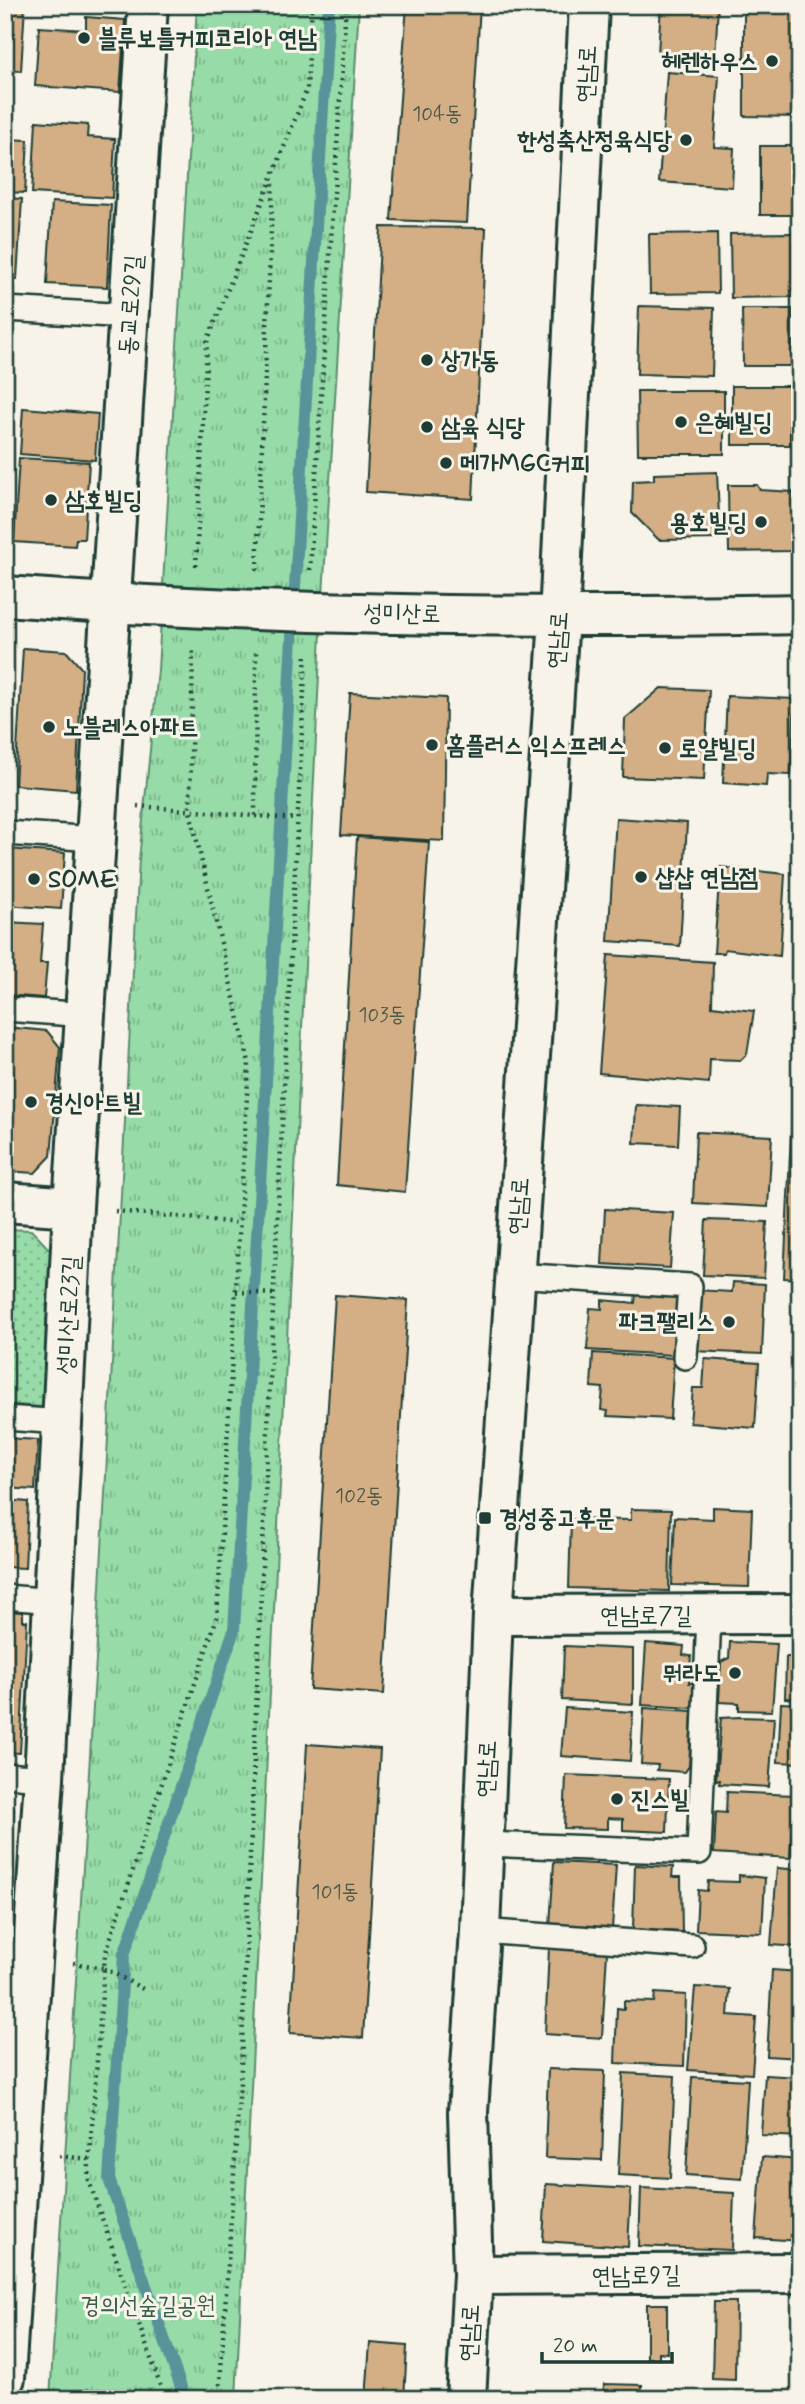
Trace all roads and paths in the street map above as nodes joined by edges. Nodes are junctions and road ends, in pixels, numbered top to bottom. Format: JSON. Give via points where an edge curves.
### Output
{"nodes":[{"id":1,"x":148,"y":5,"type":"edge"},
{"id":2,"x":312,"y":5,"type":"edge"},
{"id":3,"x":346,"y":5,"type":"edge"},
{"id":4,"x":589,"y":5,"type":"edge"},
{"id":5,"x":273,"y":176,"type":"junction"},
{"id":6,"x":5,"y":309,"type":"edge"},
{"id":7,"x":129,"y":316,"type":"junction"},
{"id":8,"x":5,"y":596,"type":"edge"},
{"id":9,"x":111,"y":604,"type":"junction"},
{"id":10,"x":194,"y":608,"type":"junction"},
{"id":11,"x":256,"y":610,"type":"junction"},
{"id":12,"x":308,"y":612,"type":"junction"},
{"id":13,"x":800,"y":614,"type":"edge"},
{"id":14,"x":559,"y":618,"type":"junction"},
{"id":15,"x":190,"y":811,"type":"junction"},
{"id":16,"x":255,"y":816,"type":"junction"},
{"id":17,"x":298,"y":819,"type":"junction"},
{"id":18,"x":97,"y":821,"type":"junction"},
{"id":19,"x":5,"y":833,"type":"edge"},
{"id":20,"x":5,"y":1009,"type":"edge"},
{"id":21,"x":87,"y":1015,"type":"junction"},
{"id":22,"x":5,"y":1202,"type":"edge"},
{"id":23,"x":73,"y":1207,"type":"junction"},
{"id":24,"x":240,"y":1223,"type":"junction"},
{"id":25,"x":514,"y":1275,"type":"junction"},
{"id":26,"x":236,"y":1292,"type":"junction"},
{"id":27,"x":274,"y":1294,"type":"junction"},
{"id":28,"x":685,"y":1357,"type":"dead end"},
{"id":29,"x":5,"y":1418,"type":"edge"},
{"id":30,"x":62,"y":1422,"type":"junction"},
{"id":31,"x":5,"y":1597,"type":"edge"},
{"id":32,"x":54,"y":1601,"type":"junction"},
{"id":33,"x":800,"y":1614,"type":"edge"},
{"id":34,"x":493,"y":1615,"type":"junction"},
{"id":35,"x":709,"y":1615,"type":"junction"},
{"id":36,"x":5,"y":1775,"type":"edge"},
{"id":37,"x":44,"y":1778,"type":"junction"},
{"id":38,"x":483,"y":1844,"type":"junction"},
{"id":39,"x":480,"y":1931,"type":"junction"},
{"id":40,"x":692,"y":1946,"type":"dead end"},
{"id":41,"x":19,"y":1956,"type":"edge"},
{"id":42,"x":104,"y":1968,"type":"junction"},
{"id":43,"x":143,"y":1989,"type":"dead end"},
{"id":44,"x":13,"y":2152,"type":"edge"},
{"id":45,"x":800,"y":2273,"type":"edge"},
{"id":46,"x":472,"y":2275,"type":"junction"},
{"id":47,"x":5,"y":2378,"type":"edge"},
{"id":48,"x":165,"y":2399,"type":"edge"},
{"id":49,"x":219,"y":2399,"type":"edge"},
{"id":50,"x":466,"y":2399,"type":"edge"}],
"edges":[{"from":1,"to":7,"type":"street","name":"동교로29길"},
{"from":2,"to":5,"type":"path","via":[[307,89]]},
{"from":3,"to":12,"type":"path"},
{"from":4,"to":14,"type":"street","name":"연남로"},
{"from":5,"to":10,"type":"path","via":[[207,342]]},
{"from":5,"to":11,"type":"path"},
{"from":6,"to":7,"type":"lane"},
{"from":7,"to":9,"type":"street","name":"동교로29길"},
{"from":8,"to":9,"type":"street","name":"성미산로"},
{"from":9,"to":10,"type":"street","name":"성미산로"},
{"from":9,"to":18,"type":"street","name":"성미산로23길"},
{"from":10,"to":11,"type":"street","name":"성미산로"},
{"from":10,"to":15,"type":"path"},
{"from":11,"to":12,"type":"street","name":"성미산로"},
{"from":11,"to":16,"type":"path"},
{"from":12,"to":14,"type":"street","name":"성미산로"},
{"from":12,"to":17,"type":"path"},
{"from":13,"to":14,"type":"street","name":"성미산로"},
{"from":14,"to":25,"type":"street","name":"연남로"},
{"from":15,"to":16,"type":"path"},
{"from":15,"to":18,"type":"path"},
{"from":15,"to":24,"type":"path","via":[[249,1062]]},
{"from":16,"to":17,"type":"path","bridge":true},
{"from":17,"to":27,"type":"path"},
{"from":18,"to":19,"type":"lane"},
{"from":18,"to":21,"type":"street","name":"성미산로23길"},
{"from":20,"to":21,"type":"lane"},
{"from":21,"to":23,"type":"street","name":"성미산로23길"},
{"from":22,"to":23,"type":"street"},
{"from":23,"to":24,"type":"path"},
{"from":23,"to":30,"type":"street","name":"성미산로23길"},
{"from":24,"to":26,"type":"path"},
{"from":25,"to":28,"type":"lane","via":[[690,1286]]},
{"from":25,"to":34,"type":"street","name":"연남로"},
{"from":26,"to":27,"type":"path","bridge":true},
{"from":26,"to":42,"type":"path","via":[[217,1617]]},
{"from":27,"to":49,"type":"path","via":[[241,2068]]},
{"from":29,"to":30,"type":"lane"},
{"from":30,"to":32,"type":"street","name":"성미산로23길"},
{"from":31,"to":32,"type":"lane"},
{"from":32,"to":37,"type":"street","name":"성미산로23길"},
{"from":33,"to":35,"type":"street","name":"연남로7길"},
{"from":34,"to":35,"type":"street","name":"연남로7길"},
{"from":34,"to":38,"type":"street","name":"연남로"},
{"from":35,"to":38,"type":"lane","via":[[699,1852]]},
{"from":36,"to":37,"type":"lane"},
{"from":37,"to":41,"type":"street","name":"성미산로23길"},
{"from":38,"to":39,"type":"street","name":"연남로"},
{"from":39,"to":40,"type":"lane"},
{"from":39,"to":46,"type":"street","name":"연남로","via":[[468,2112]]},
{"from":41,"to":44,"type":"street","name":"성미산로23길"},
{"from":42,"to":43,"type":"path","bridge":true},
{"from":42,"to":48,"type":"path","via":[[88,2178]]},
{"from":44,"to":47,"type":"street","name":"성미산로23길"},
{"from":45,"to":46,"type":"street","name":"연남로9길"},
{"from":46,"to":50,"type":"street","name":"연남로"}]}
